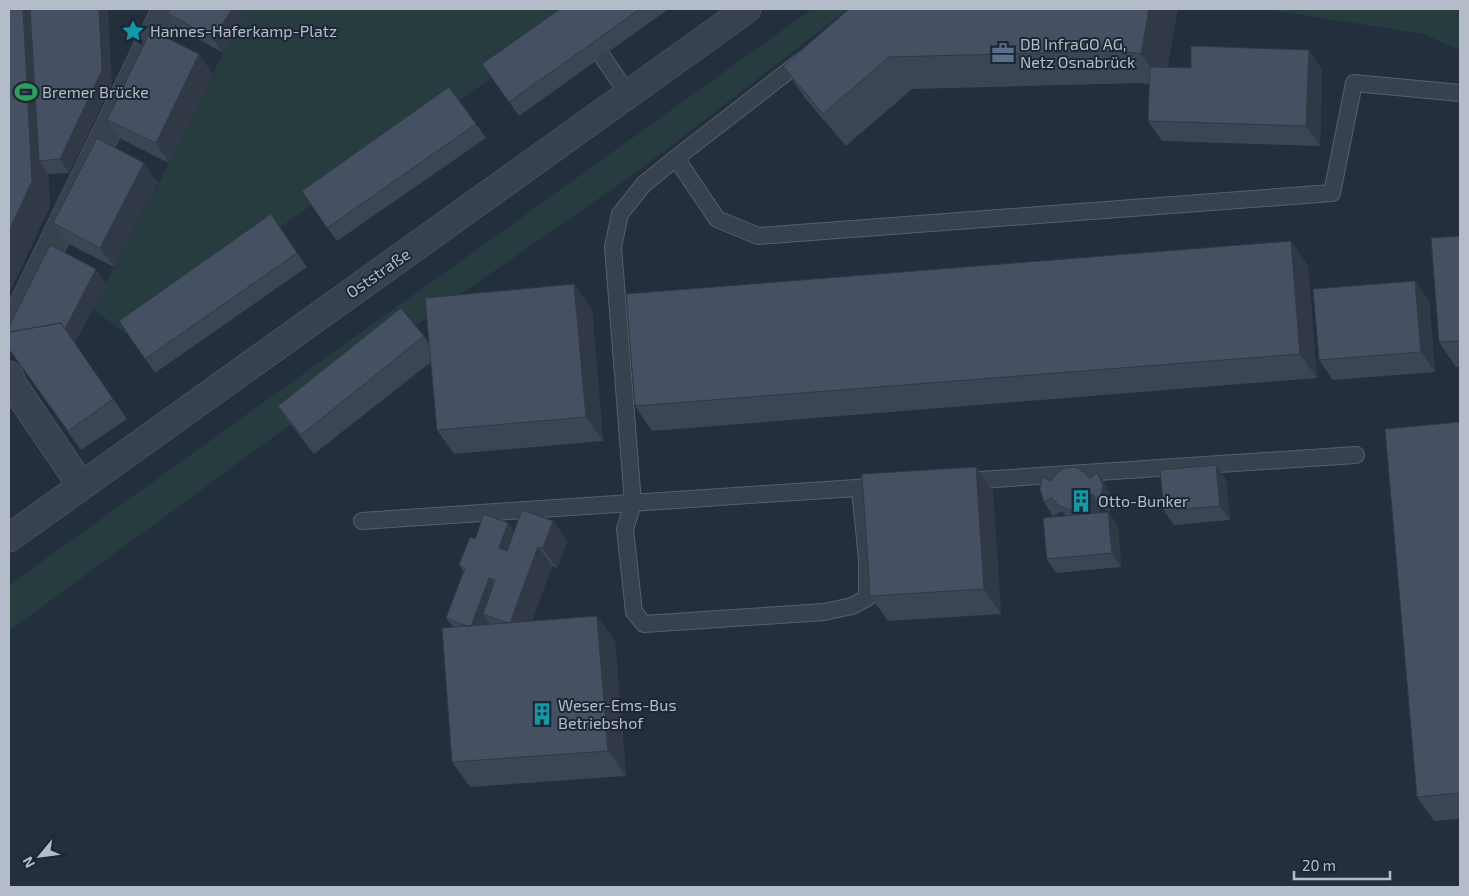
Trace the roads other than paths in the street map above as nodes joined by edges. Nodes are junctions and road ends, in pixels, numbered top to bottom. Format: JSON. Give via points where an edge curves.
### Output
{"nodes":[{"id":1,"x":166,"y":9,"type":"edge"},
{"id":2,"x":747,"y":9,"type":"edge"},
{"id":3,"x":821,"y":46,"type":"edge"},
{"id":4,"x":602,"y":56,"type":"dead end"},
{"id":5,"x":1460,"y":93,"type":"edge"},
{"id":6,"x":628,"y":94,"type":"junction"},
{"id":7,"x":676,"y":158,"type":"junction"},
{"id":8,"x":9,"y":334,"type":"edge"},
{"id":9,"x":9,"y":375,"type":"edge"},
{"id":10,"x":1356,"y":455,"type":"dead end"},
{"id":11,"x":950,"y":482,"type":"edge"},
{"id":12,"x":81,"y":485,"type":"junction"},
{"id":13,"x":900,"y":485,"type":"edge"},
{"id":14,"x":860,"y":488,"type":"junction"},
{"id":15,"x":633,"y":503,"type":"junction"},
{"id":16,"x":362,"y":521,"type":"dead end"},
{"id":17,"x":9,"y":538,"type":"edge"}],
"edges":[{"from":1,"to":8,"type":"street"},
{"from":2,"to":6,"type":"street","name":"Oststraße"},
{"from":3,"to":7,"type":"lane"},
{"from":4,"to":6,"type":"lane"},
{"from":5,"to":7,"type":"lane","via":[[1354,82],[1332,193],[758,236],[718,219]]},
{"from":6,"to":12,"type":"street","name":"Oststraße"},
{"from":7,"to":15,"type":"lane","via":[[644,184],[620,214],[613,247]]},
{"from":9,"to":12,"type":"street"},
{"from":10,"to":11,"type":"lane"},
{"from":12,"to":17,"type":"street","name":"Oststraße"},
{"from":13,"to":14,"type":"lane"},
{"from":14,"to":15,"type":"lane"},
{"from":14,"to":15,"type":"lane","via":[[867,598],[852,606],[824,612],[644,624],[634,612],[625,528]]},
{"from":15,"to":16,"type":"lane"}]}
